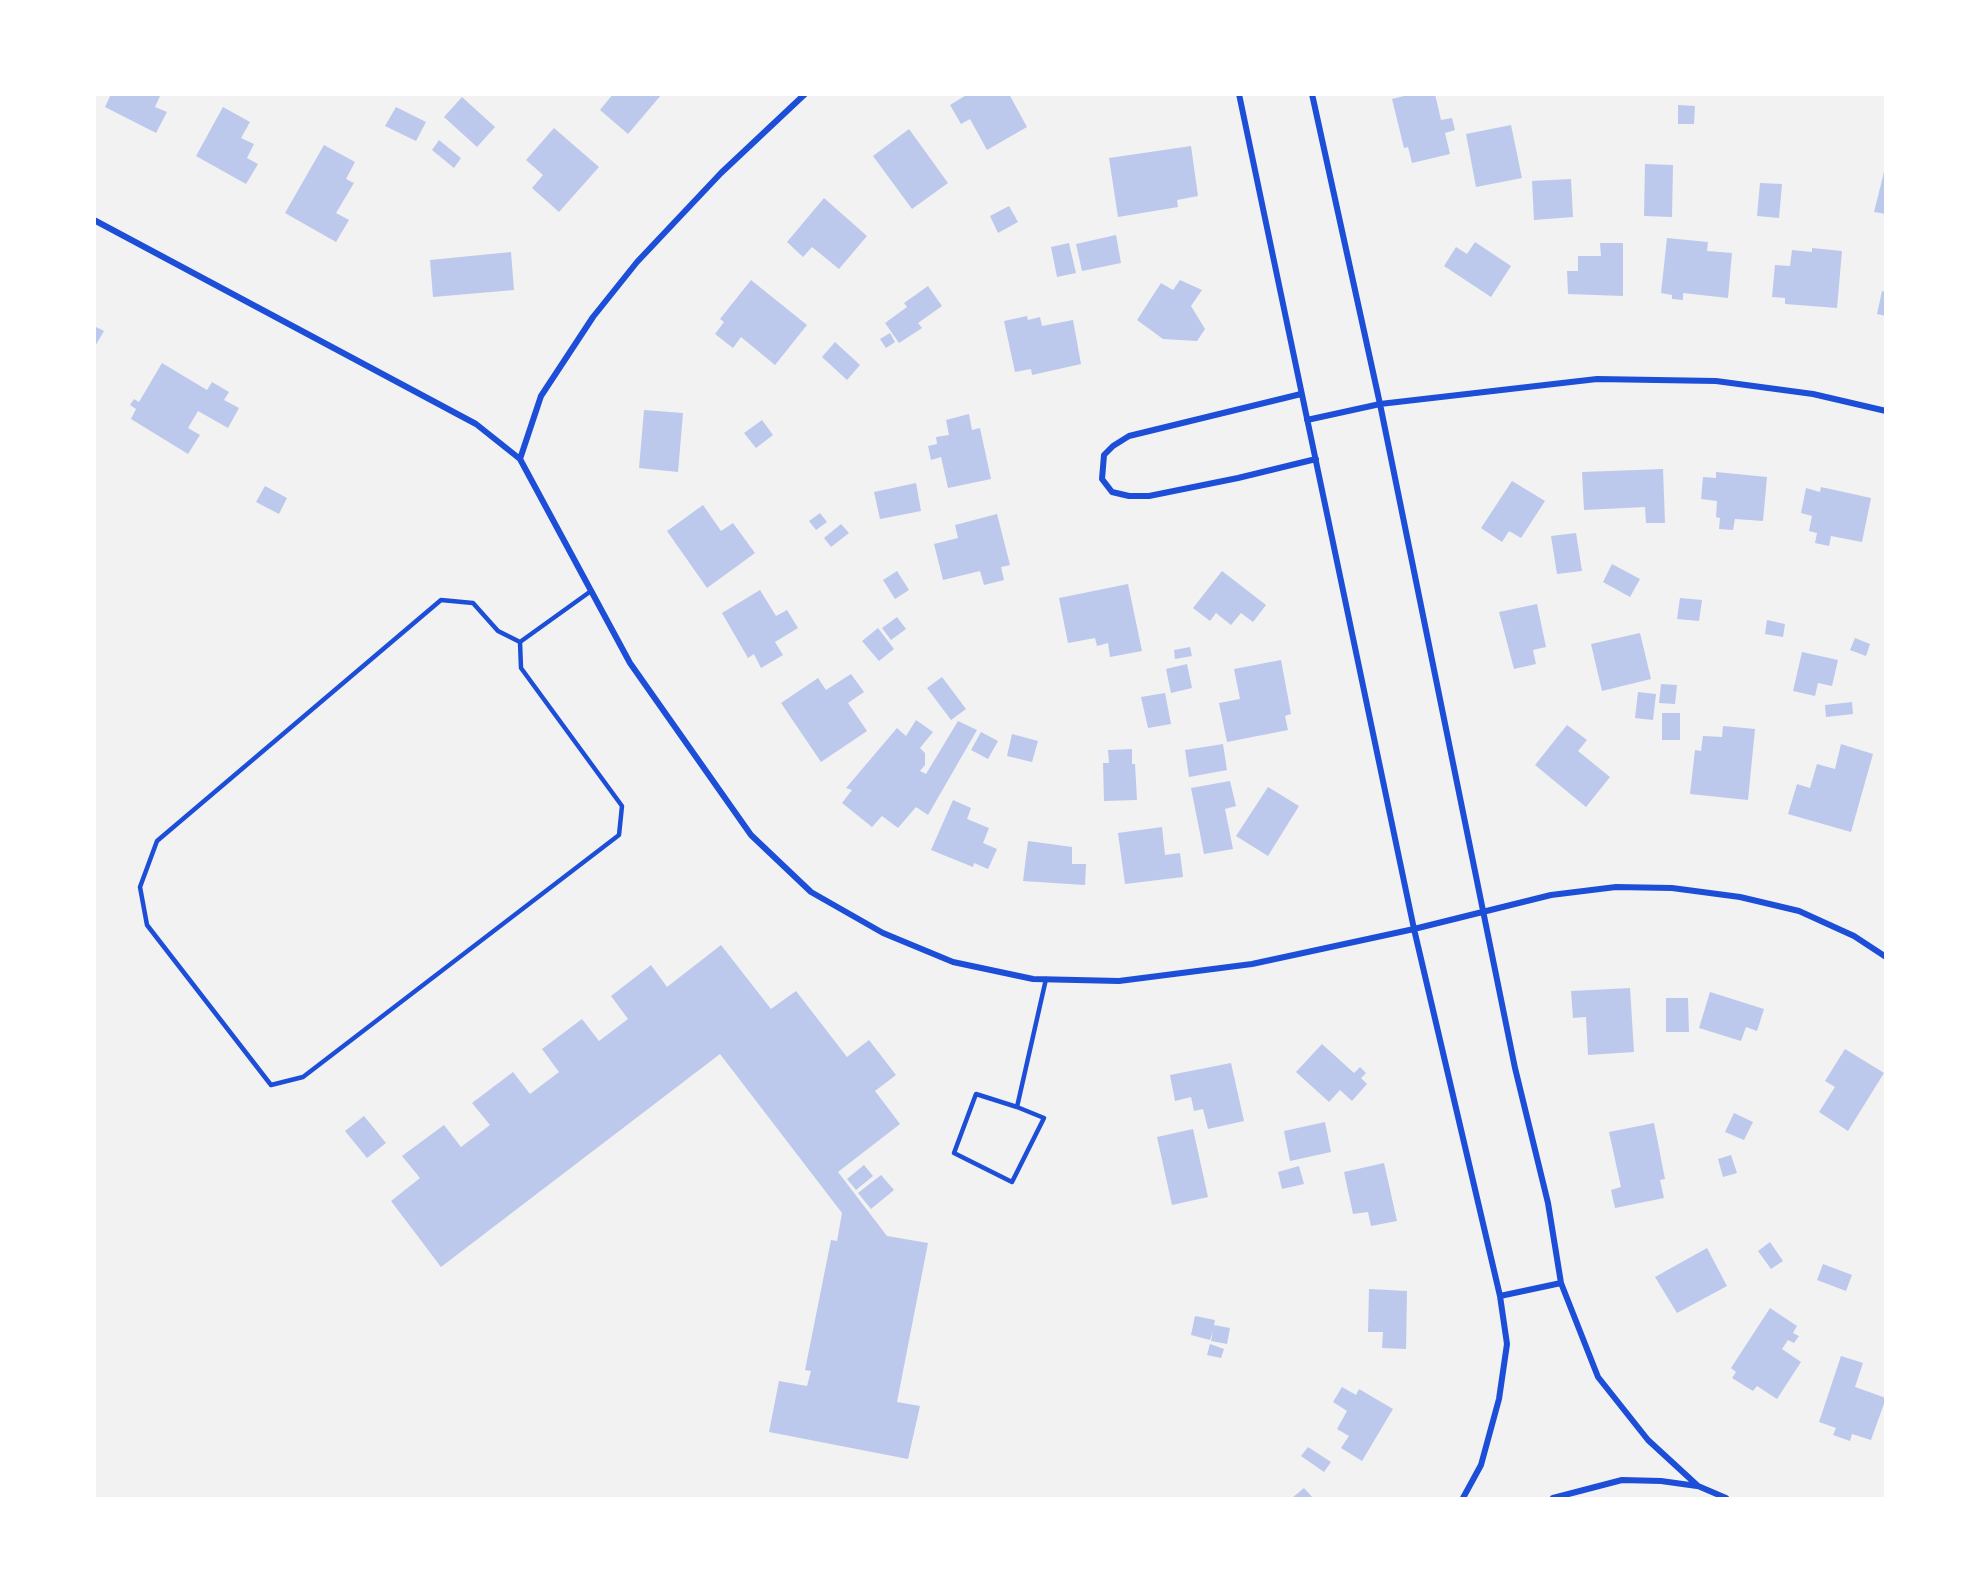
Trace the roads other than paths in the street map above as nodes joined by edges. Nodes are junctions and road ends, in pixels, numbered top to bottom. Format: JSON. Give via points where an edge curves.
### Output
{"nodes":[{"id":1,"x":805,"y":94,"type":"edge"},
{"id":2,"x":1239,"y":94,"type":"edge"},
{"id":3,"x":1312,"y":94,"type":"edge"},
{"id":4,"x":94,"y":220,"type":"edge"},
{"id":5,"x":1301,"y":394,"type":"junction"},
{"id":6,"x":1380,"y":404,"type":"junction"},
{"id":7,"x":1886,"y":411,"type":"edge"},
{"id":8,"x":1307,"y":420,"type":"junction"},
{"id":9,"x":520,"y":459,"type":"junction"},
{"id":10,"x":1316,"y":459,"type":"junction"},
{"id":11,"x":591,"y":591,"type":"junction"},
{"id":12,"x":520,"y":642,"type":"junction"},
{"id":13,"x":1482,"y":912,"type":"junction"},
{"id":14,"x":1414,"y":929,"type":"junction"},
{"id":15,"x":1886,"y":957,"type":"edge"},
{"id":16,"x":1046,"y":979,"type":"junction"},
{"id":17,"x":1017,"y":1107,"type":"junction"},
{"id":18,"x":1562,"y":1283,"type":"junction"},
{"id":19,"x":1500,"y":1296,"type":"junction"},
{"id":20,"x":1698,"y":1486,"type":"junction"},
{"id":21,"x":1463,"y":1498,"type":"edge"},
{"id":22,"x":1553,"y":1498,"type":"edge"},
{"id":23,"x":1726,"y":1498,"type":"edge"}],
"edges":[{"from":1,"to":9,"type":"street","via":[[721,174],[638,262],[593,317],[541,396]]},
{"from":2,"to":5,"type":"street"},
{"from":3,"to":6,"type":"street"},
{"from":4,"to":9,"type":"street","via":[[476,424]]},
{"from":5,"to":8,"type":"street"},
{"from":5,"to":10,"type":"street","via":[[1129,436],[1104,455],[1102,479],[1112,492],[1149,496]]},
{"from":6,"to":7,"type":"street","via":[[1597,379],[1716,381],[1813,394]]},
{"from":6,"to":8,"type":"street"},
{"from":6,"to":13,"type":"street"},
{"from":8,"to":10,"type":"street"},
{"from":9,"to":11,"type":"street"},
{"from":10,"to":14,"type":"street"},
{"from":11,"to":12,"type":"lane"},
{"from":11,"to":16,"type":"street","via":[[630,663],[712,782],[751,835],[811,892],[883,933],[953,962]]},
{"from":12,"to":12,"type":"lane","via":[[521,668],[622,806],[619,835],[303,1077],[270,1085],[147,925],[140,887],[158,841],[441,600],[473,603],[498,631]]},
{"from":13,"to":14,"type":"street"},
{"from":13,"to":15,"type":"street","via":[[1551,895],[1616,887],[1672,888],[1740,897],[1799,911],[1854,936]]},
{"from":13,"to":18,"type":"street","via":[[1548,1203]]},
{"from":14,"to":16,"type":"street","via":[[1252,964],[1119,981]]},
{"from":14,"to":19,"type":"street"},
{"from":16,"to":17,"type":"lane"},
{"from":17,"to":17,"type":"lane","via":[[1044,1118],[1012,1182],[954,1153],[976,1094]]},
{"from":18,"to":19,"type":"street"},
{"from":18,"to":20,"type":"street","via":[[1598,1377],[1648,1440]]},
{"from":19,"to":21,"type":"street","via":[[1507,1344],[1499,1399],[1481,1465]]},
{"from":20,"to":22,"type":"street","via":[[1623,1480]]},
{"from":20,"to":23,"type":"street"}]}
